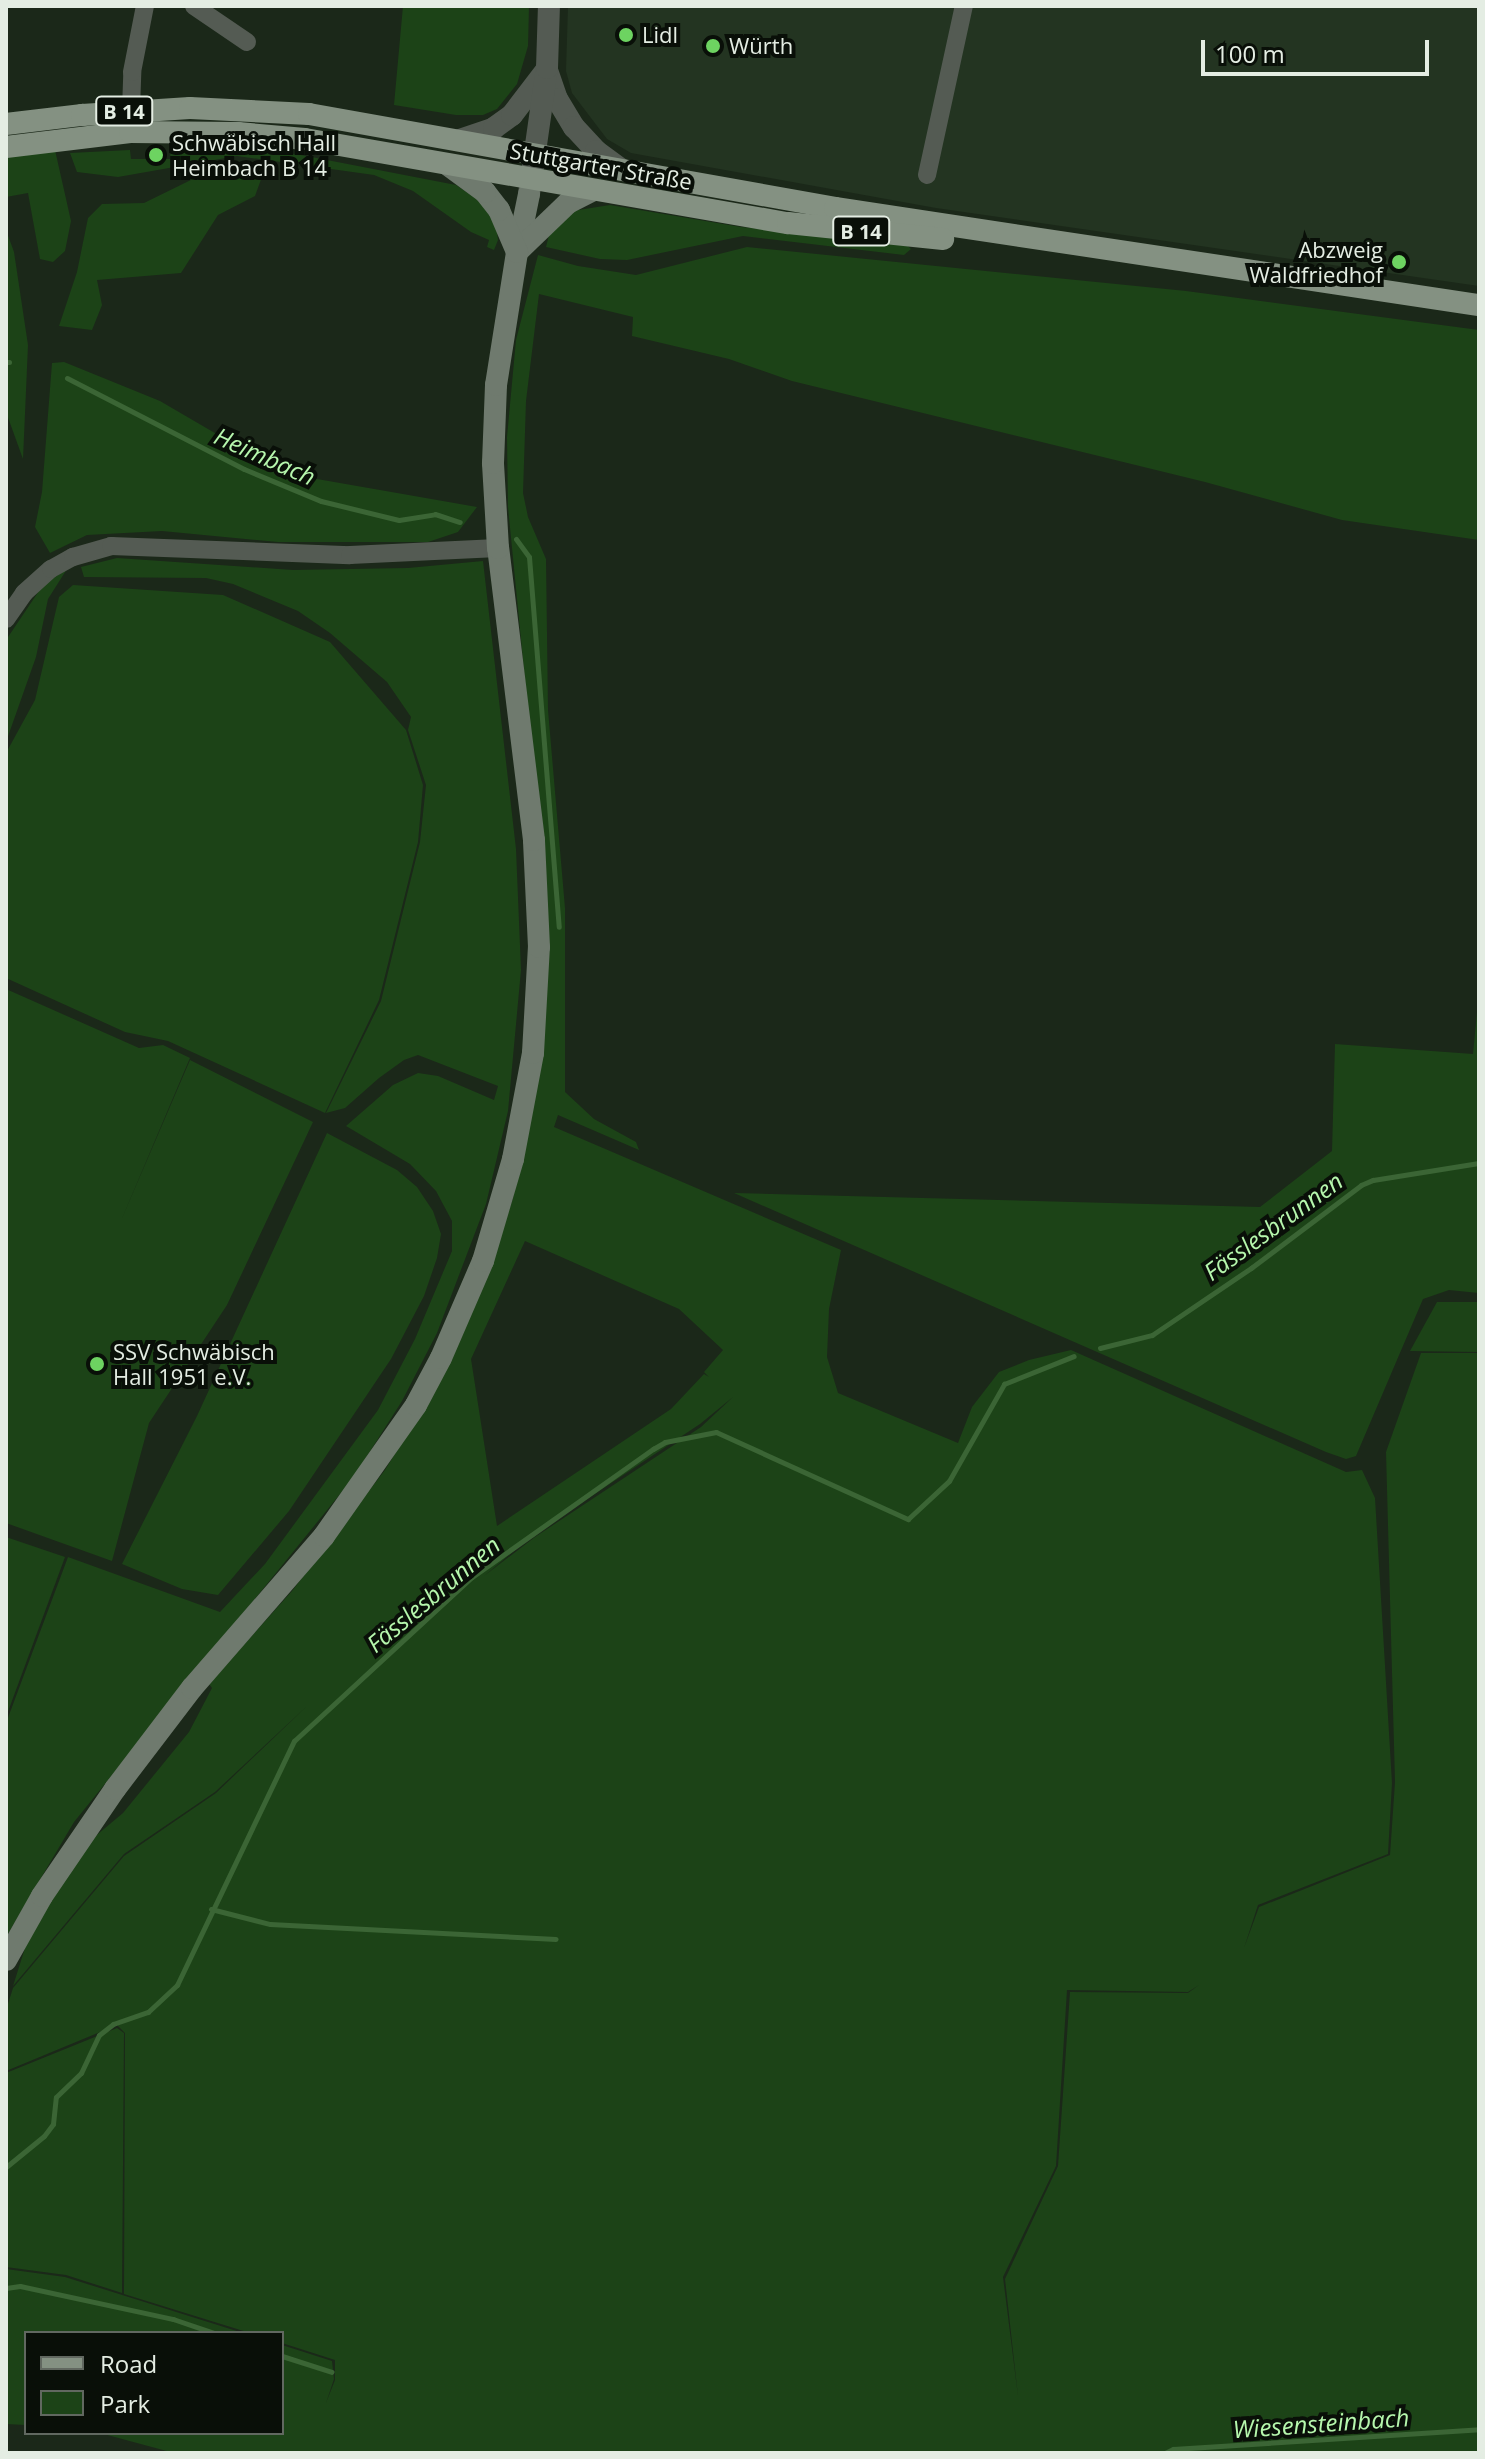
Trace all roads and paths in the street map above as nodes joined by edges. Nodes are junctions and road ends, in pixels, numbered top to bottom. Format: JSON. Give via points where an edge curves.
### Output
{"nodes":[{"id":1,"x":145,"y":6,"type":"edge"},
{"id":2,"x":194,"y":6,"type":"edge"},
{"id":3,"x":549,"y":6,"type":"edge"},
{"id":4,"x":964,"y":6,"type":"edge"},
{"id":5,"x":247,"y":42,"type":"dead end"},
{"id":6,"x":547,"y":68,"type":"junction"},
{"id":7,"x":131,"y":110,"type":"junction"},
{"id":8,"x":6,"y":124,"type":"edge"},
{"id":9,"x":460,"y":140,"type":"junction"},
{"id":10,"x":6,"y":147,"type":"edge"},
{"id":11,"x":536,"y":155,"type":"junction"},
{"id":12,"x":448,"y":165,"type":"junction"},
{"id":13,"x":622,"y":170,"type":"junction"},
{"id":14,"x":927,"y":175,"type":"dead end"},
{"id":15,"x":530,"y":188,"type":"junction"},
{"id":16,"x":592,"y":191,"type":"junction"},
{"id":17,"x":518,"y":245,"type":"junction"},
{"id":18,"x":1194,"y":265,"type":"junction"},
{"id":19,"x":1479,"y":305,"type":"edge"},
{"id":20,"x":498,"y":548,"type":"junction"},
{"id":21,"x":9,"y":609,"type":"edge"},
{"id":22,"x":6,"y":1960,"type":"edge"}],
"edges":[{"from":1,"to":7,"type":"street","via":[[132,72]]},
{"from":2,"to":5,"type":"street"},
{"from":3,"to":6,"type":"street"},
{"from":4,"to":14,"type":"street"},
{"from":6,"to":9,"type":"street","via":[[512,115]]},
{"from":6,"to":11,"type":"street"},
{"from":6,"to":13,"type":"street","via":[[574,127]]},
{"from":7,"to":8,"type":"main road","name":"Stuttgarter Straße","number":"B 14"},
{"from":7,"to":9,"type":"main road","name":"Stuttgarter Straße","number":"B 14","via":[[309,114]]},
{"from":9,"to":11,"type":"main road","name":"Stuttgarter Straße","number":"B 14"},
{"from":10,"to":12,"type":"main road","name":"Stuttgarter Straße","number":"B 14","via":[[130,132],[238,133],[305,139]]},
{"from":11,"to":13,"type":"main road","name":"Stuttgarter Straße","number":"B 14"},
{"from":11,"to":15,"type":"street"},
{"from":12,"to":15,"type":"main road","name":"Stuttgarter Straße","number":"B 14"},
{"from":12,"to":17,"type":"main road","via":[[485,192]]},
{"from":13,"to":18,"type":"main road","name":"Stuttgarter Straße","number":"B 14"},
{"from":15,"to":16,"type":"main road","name":"Stuttgarter Straße","number":"B 14"},
{"from":15,"to":17,"type":"main road"},
{"from":16,"to":17,"type":"main road","via":[[568,203]]},
{"from":16,"to":18,"type":"main road","name":"Stuttgarter Straße","number":"B 14","via":[[788,223]]},
{"from":17,"to":20,"type":"main road","via":[[496,385]]},
{"from":18,"to":19,"type":"main road","name":"Stuttgarter Straße","number":"B 14"},
{"from":20,"to":21,"type":"street","via":[[350,555],[111,546],[61,563]]},
{"from":20,"to":22,"type":"main road","via":[[534,840],[539,947],[533,1053],[495,1226],[441,1358],[386,1452],[324,1536],[192,1688],[115,1789],[42,1896]]}]}
